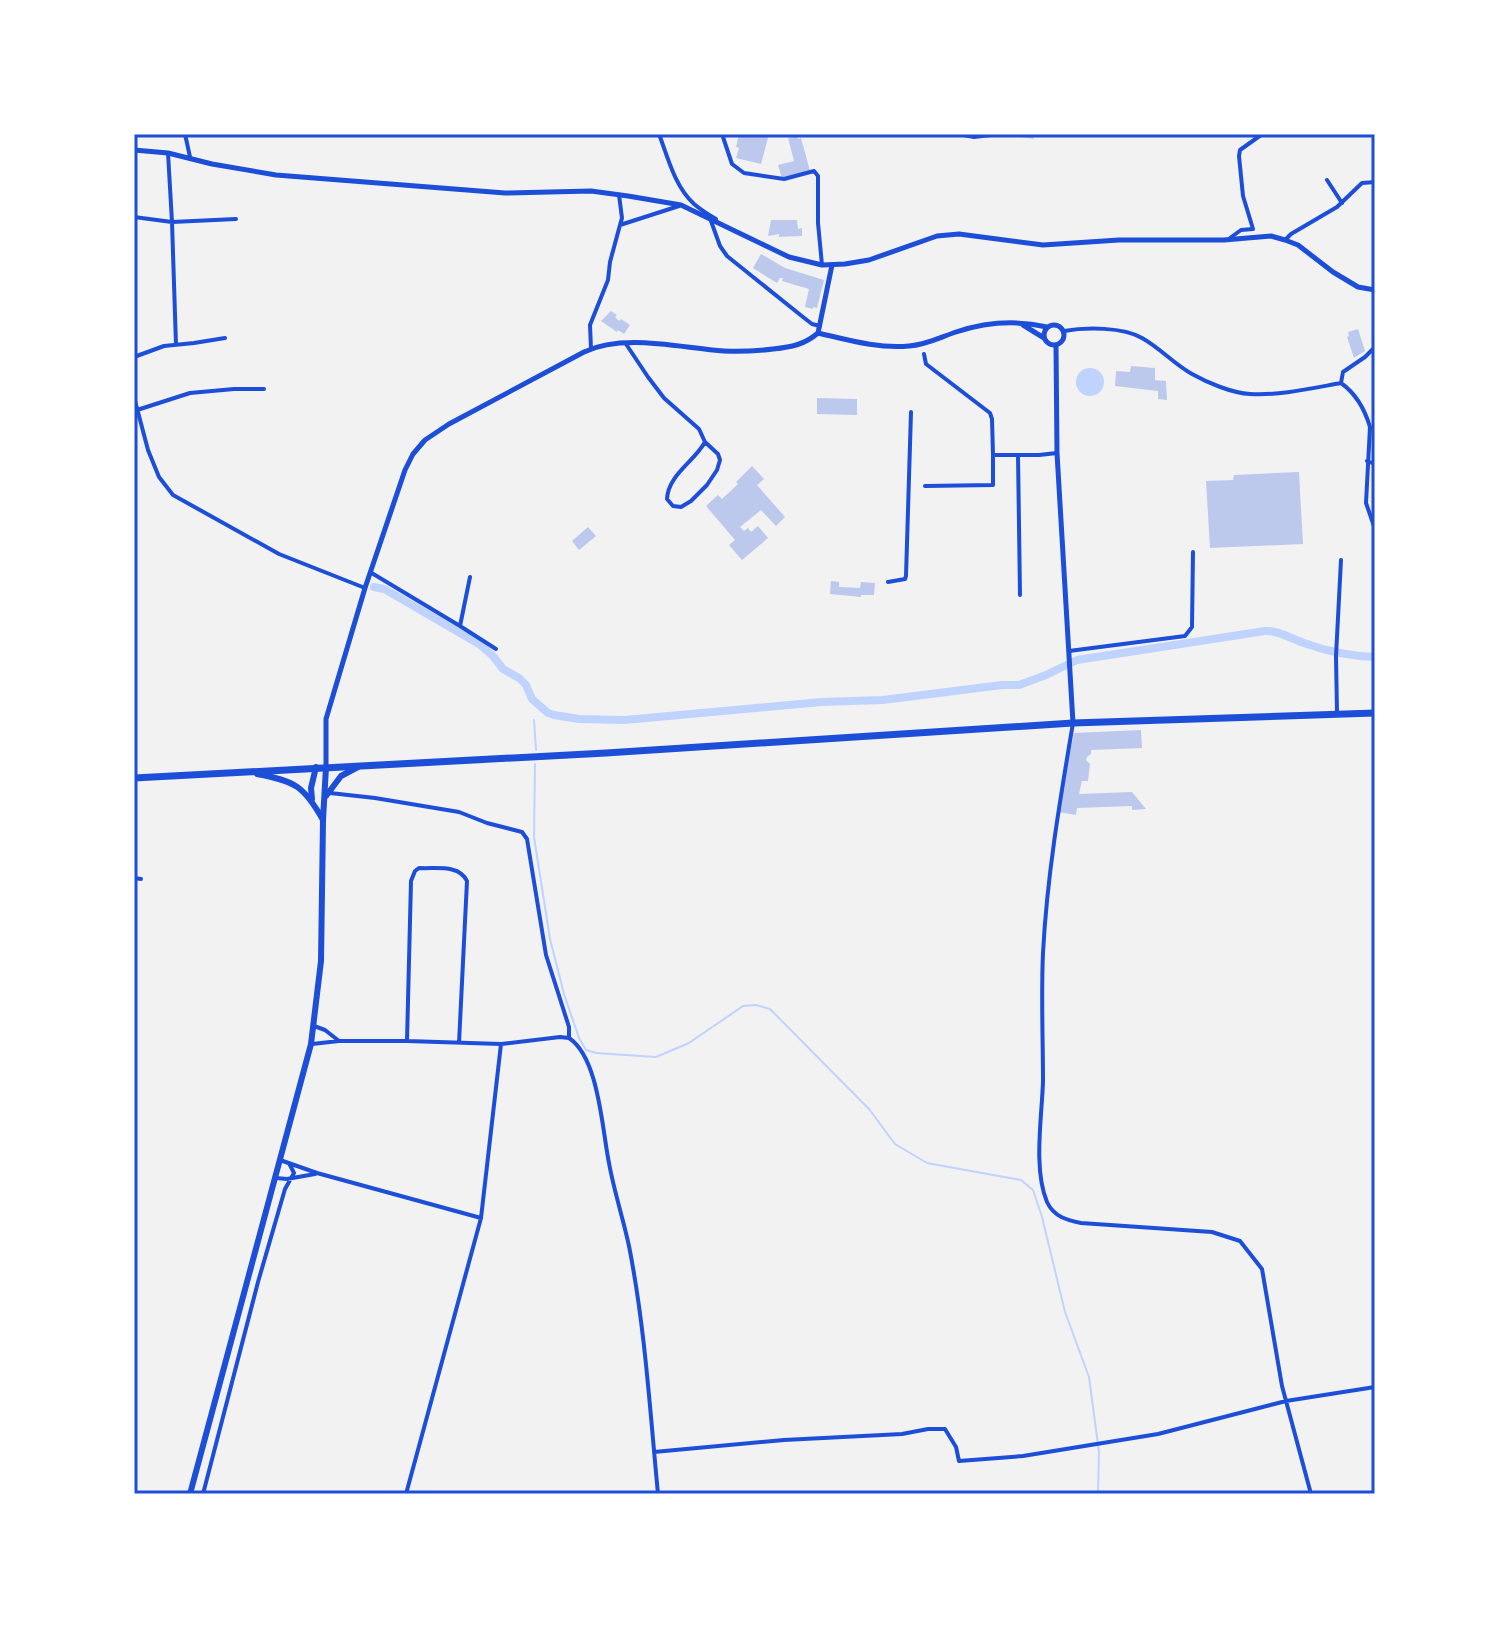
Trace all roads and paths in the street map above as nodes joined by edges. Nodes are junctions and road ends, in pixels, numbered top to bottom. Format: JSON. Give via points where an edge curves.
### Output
{"nodes":[{"id":1,"x":185,"y":134,"type":"edge"},
{"id":2,"x":659,"y":134,"type":"edge"},
{"id":3,"x":722,"y":134,"type":"edge"},
{"id":4,"x":958,"y":134,"type":"edge"},
{"id":5,"x":999,"y":134,"type":"edge"},
{"id":6,"x":1261,"y":135,"type":"edge"},
{"id":7,"x":134,"y":150,"type":"edge"},
{"id":8,"x":168,"y":153,"type":"junction"},
{"id":9,"x":190,"y":157,"type":"junction"},
{"id":10,"x":1327,"y":180,"type":"dead end"},
{"id":11,"x":1375,"y":182,"type":"edge"},
{"id":12,"x":619,"y":195,"type":"junction"},
{"id":13,"x":1342,"y":203,"type":"junction"},
{"id":14,"x":681,"y":205,"type":"junction"},
{"id":15,"x":134,"y":217,"type":"edge"},
{"id":16,"x":236,"y":219,"type":"dead end"},
{"id":17,"x":711,"y":221,"type":"junction"},
{"id":18,"x":172,"y":222,"type":"junction"},
{"id":19,"x":620,"y":225,"type":"junction"},
{"id":20,"x":728,"y":228,"type":"junction"},
{"id":21,"x":1228,"y":240,"type":"junction"},
{"id":22,"x":1285,"y":240,"type":"junction"},
{"id":23,"x":822,"y":265,"type":"junction"},
{"id":24,"x":832,"y":265,"type":"junction"},
{"id":25,"x":1375,"y":290,"type":"edge"},
{"id":26,"x":1018,"y":322,"type":"junction"},
{"id":27,"x":1047,"y":327,"type":"junction"},
{"id":28,"x":819,"y":330,"type":"junction"},
{"id":29,"x":1064,"y":331,"type":"junction"},
{"id":30,"x":225,"y":338,"type":"dead end"},
{"id":31,"x":1044,"y":338,"type":"junction"},
{"id":32,"x":626,"y":344,"type":"junction"},
{"id":33,"x":176,"y":345,"type":"junction"},
{"id":34,"x":1056,"y":345,"type":"junction"},
{"id":35,"x":1375,"y":347,"type":"edge"},
{"id":36,"x":591,"y":349,"type":"junction"},
{"id":37,"x":924,"y":354,"type":"dead end"},
{"id":38,"x":134,"y":357,"type":"edge"},
{"id":39,"x":1341,"y":383,"type":"junction"},
{"id":40,"x":264,"y":389,"type":"dead end"},
{"id":41,"x":134,"y":397,"type":"edge"},
{"id":42,"x":136,"y":410,"type":"edge"},
{"id":43,"x":911,"y":412,"type":"dead end"},
{"id":44,"x":705,"y":442,"type":"junction"},
{"id":45,"x":1057,"y":453,"type":"junction"},
{"id":46,"x":993,"y":455,"type":"junction"},
{"id":47,"x":1018,"y":455,"type":"junction"},
{"id":48,"x":1367,"y":461,"type":"junction"},
{"id":49,"x":1375,"y":464,"type":"edge"},
{"id":50,"x":925,"y":486,"type":"dead end"},
{"id":51,"x":1375,"y":529,"type":"edge"},
{"id":52,"x":1193,"y":552,"type":"dead end"},
{"id":53,"x":1341,"y":560,"type":"dead end"},
{"id":54,"x":370,"y":572,"type":"junction"},
{"id":55,"x":470,"y":577,"type":"dead end"},
{"id":56,"x":888,"y":582,"type":"dead end"},
{"id":57,"x":365,"y":588,"type":"junction"},
{"id":58,"x":1020,"y":595,"type":"dead end"},
{"id":59,"x":460,"y":626,"type":"junction"},
{"id":60,"x":496,"y":649,"type":"dead end"},
{"id":61,"x":1069,"y":654,"type":"junction"},
{"id":62,"x":1375,"y":713,"type":"edge"},
{"id":63,"x":1337,"y":715,"type":"junction"},
{"id":64,"x":1073,"y":723,"type":"junction"},
{"id":65,"x":363,"y":765,"type":"junction"},
{"id":66,"x":316,"y":767,"type":"junction"},
{"id":67,"x":326,"y":767,"type":"junction"},
{"id":68,"x":246,"y":771,"type":"junction"},
{"id":69,"x":134,"y":778,"type":"edge"},
{"id":70,"x":327,"y":793,"type":"junction"},
{"id":71,"x":312,"y":801,"type":"junction"},
{"id":72,"x":324,"y":804,"type":"junction"},
{"id":73,"x":323,"y":820,"type":"junction"},
{"id":74,"x":134,"y":878,"type":"edge"},
{"id":75,"x":141,"y":879,"type":"dead end"},
{"id":76,"x":314,"y":1026,"type":"junction"},
{"id":77,"x":569,"y":1038,"type":"junction"},
{"id":78,"x":339,"y":1041,"type":"junction"},
{"id":79,"x":407,"y":1041,"type":"junction"},
{"id":80,"x":459,"y":1043,"type":"junction"},
{"id":81,"x":311,"y":1044,"type":"junction"},
{"id":82,"x":501,"y":1044,"type":"junction"},
{"id":83,"x":280,"y":1160,"type":"junction"},
{"id":84,"x":289,"y":1163,"type":"junction"},
{"id":85,"x":317,"y":1173,"type":"junction"},
{"id":86,"x":276,"y":1178,"type":"junction"},
{"id":87,"x":291,"y":1179,"type":"junction"},
{"id":88,"x":481,"y":1218,"type":"junction"},
{"id":89,"x":1375,"y":1387,"type":"edge"},
{"id":90,"x":1286,"y":1401,"type":"junction"},
{"id":91,"x":654,"y":1452,"type":"junction"},
{"id":92,"x":195,"y":1477,"type":"junction"},
{"id":93,"x":203,"y":1491,"type":"edge"},
{"id":94,"x":190,"y":1494,"type":"edge"},
{"id":95,"x":406,"y":1494,"type":"edge"},
{"id":96,"x":658,"y":1494,"type":"edge"},
{"id":97,"x":1311,"y":1494,"type":"edge"}],
"edges":[{"from":1,"to":9,"type":"street"},
{"from":2,"to":20,"type":"street","via":[[686,196]]},
{"from":3,"to":23,"type":"street","via":[[732,164],[744,173],[784,179],[814,171],[818,176]]},
{"from":4,"to":5,"type":"street"},
{"from":6,"to":21,"type":"street","via":[[1239,156],[1253,229]]},
{"from":7,"to":8,"type":"street"},
{"from":8,"to":9,"type":"street"},
{"from":8,"to":18,"type":"street"},
{"from":9,"to":12,"type":"street","via":[[276,175],[505,193]]},
{"from":10,"to":13,"type":"street"},
{"from":11,"to":13,"type":"street","via":[[1362,183]]},
{"from":12,"to":14,"type":"street"},
{"from":12,"to":19,"type":"street"},
{"from":13,"to":22,"type":"street"},
{"from":14,"to":17,"type":"street"},
{"from":14,"to":19,"type":"street"},
{"from":15,"to":18,"type":"street"},
{"from":16,"to":18,"type":"street"},
{"from":17,"to":20,"type":"street"},
{"from":17,"to":28,"type":"street","via":[[727,256]]},
{"from":18,"to":33,"type":"street"},
{"from":19,"to":36,"type":"street","via":[[608,280],[590,325]]},
{"from":20,"to":23,"type":"street","via":[[789,257]]},
{"from":21,"to":22,"type":"street"},
{"from":21,"to":24,"type":"street","via":[[1043,245],[959,234]]},
{"from":22,"to":25,"type":"street","via":[[1358,287]]},
{"from":23,"to":24,"type":"street"},
{"from":24,"to":28,"type":"street"},
{"from":26,"to":27,"type":"street"},
{"from":26,"to":28,"type":"street","via":[[984,324],[909,346]]},
{"from":26,"to":31,"type":"street"},
{"from":27,"to":29,"type":"street","via":[[1057,324]]},
{"from":27,"to":31,"type":"street"},
{"from":28,"to":32,"type":"street","via":[[806,343],[752,351]]},
{"from":29,"to":34,"type":"street"},
{"from":29,"to":39,"type":"street","via":[[1121,331],[1140,337],[1192,374],[1249,394]]},
{"from":30,"to":33,"type":"street"},
{"from":31,"to":34,"type":"street"},
{"from":32,"to":36,"type":"street"},
{"from":32,"to":44,"type":"street","via":[[664,398],[699,429]]},
{"from":33,"to":38,"type":"street"},
{"from":34,"to":45,"type":"street"},
{"from":35,"to":39,"type":"street","via":[[1343,372]]},
{"from":36,"to":54,"type":"street","via":[[425,440],[405,470]]},
{"from":37,"to":46,"type":"street","via":[[926,364],[990,413]]},
{"from":39,"to":48,"type":"street","via":[[1367,416]]},
{"from":40,"to":42,"type":"street","via":[[190,393]]},
{"from":41,"to":42,"type":"street"},
{"from":42,"to":57,"type":"street","via":[[159,477],[173,495],[279,554]]},
{"from":43,"to":56,"type":"street","via":[[906,576]]},
{"from":44,"to":44,"type":"street","via":[[670,486],[667,499],[673,506],[691,501],[717,470],[718,454]]},
{"from":45,"to":47,"type":"street"},
{"from":45,"to":61,"type":"street"},
{"from":46,"to":47,"type":"street"},
{"from":46,"to":50,"type":"street","via":[[993,485]]},
{"from":47,"to":58,"type":"street"},
{"from":48,"to":49,"type":"street"},
{"from":48,"to":51,"type":"street","via":[[1366,503]]},
{"from":52,"to":61,"type":"street","via":[[1192,627],[1185,636]]},
{"from":53,"to":63,"type":"street"},
{"from":54,"to":57,"type":"street"},
{"from":54,"to":59,"type":"street"},
{"from":55,"to":59,"type":"street"},
{"from":57,"to":67,"type":"street","via":[[326,719]]},
{"from":59,"to":60,"type":"street"},
{"from":61,"to":64,"type":"street"},
{"from":62,"to":63,"type":"main road"},
{"from":63,"to":64,"type":"main road"},
{"from":64,"to":65,"type":"main road"},
{"from":64,"to":90,"type":"street","via":[[1053,836],[1043,953],[1041,1179],[1048,1205],[1072,1221],[1212,1232],[1240,1241],[1262,1269]]},
{"from":65,"to":67,"type":"main road"},
{"from":65,"to":70,"type":"main road","via":[[345,773]]},
{"from":66,"to":67,"type":"main road"},
{"from":66,"to":68,"type":"main road"},
{"from":66,"to":71,"type":"main road"},
{"from":67,"to":72,"type":"main road"},
{"from":68,"to":69,"type":"main road"},
{"from":68,"to":71,"type":"main road","via":[[288,781]]},
{"from":70,"to":72,"type":"main road"},
{"from":70,"to":77,"type":"street","via":[[459,812],[524,834],[546,955]]},
{"from":71,"to":73,"type":"main road"},
{"from":72,"to":73,"type":"main road"},
{"from":73,"to":76,"type":"main road","via":[[321,961]]},
{"from":74,"to":75,"type":"street"},
{"from":76,"to":78,"type":"street"},
{"from":76,"to":81,"type":"main road"},
{"from":77,"to":82,"type":"street"},
{"from":77,"to":91,"type":"street","via":[[594,1078],[629,1245]]},
{"from":78,"to":79,"type":"street"},
{"from":78,"to":81,"type":"street"},
{"from":79,"to":80,"type":"street"},
{"from":79,"to":80,"type":"street","via":[[411,881],[419,868],[457,870],[466,876]]},
{"from":80,"to":82,"type":"street"},
{"from":81,"to":83,"type":"main road"},
{"from":82,"to":88,"type":"street"},
{"from":83,"to":84,"type":"street"},
{"from":83,"to":86,"type":"main road"},
{"from":84,"to":85,"type":"street"},
{"from":84,"to":87,"type":"street"},
{"from":85,"to":87,"type":"street"},
{"from":85,"to":88,"type":"street"},
{"from":86,"to":87,"type":"street"},
{"from":86,"to":92,"type":"main road"},
{"from":87,"to":93,"type":"street"},
{"from":88,"to":95,"type":"street"},
{"from":89,"to":90,"type":"street"},
{"from":90,"to":91,"type":"street","via":[[1158,1434],[1023,1456],[959,1461],[945,1429]]},
{"from":90,"to":97,"type":"street"},
{"from":91,"to":96,"type":"street"},
{"from":92,"to":93,"type":"street"},
{"from":92,"to":94,"type":"main road"}]}
